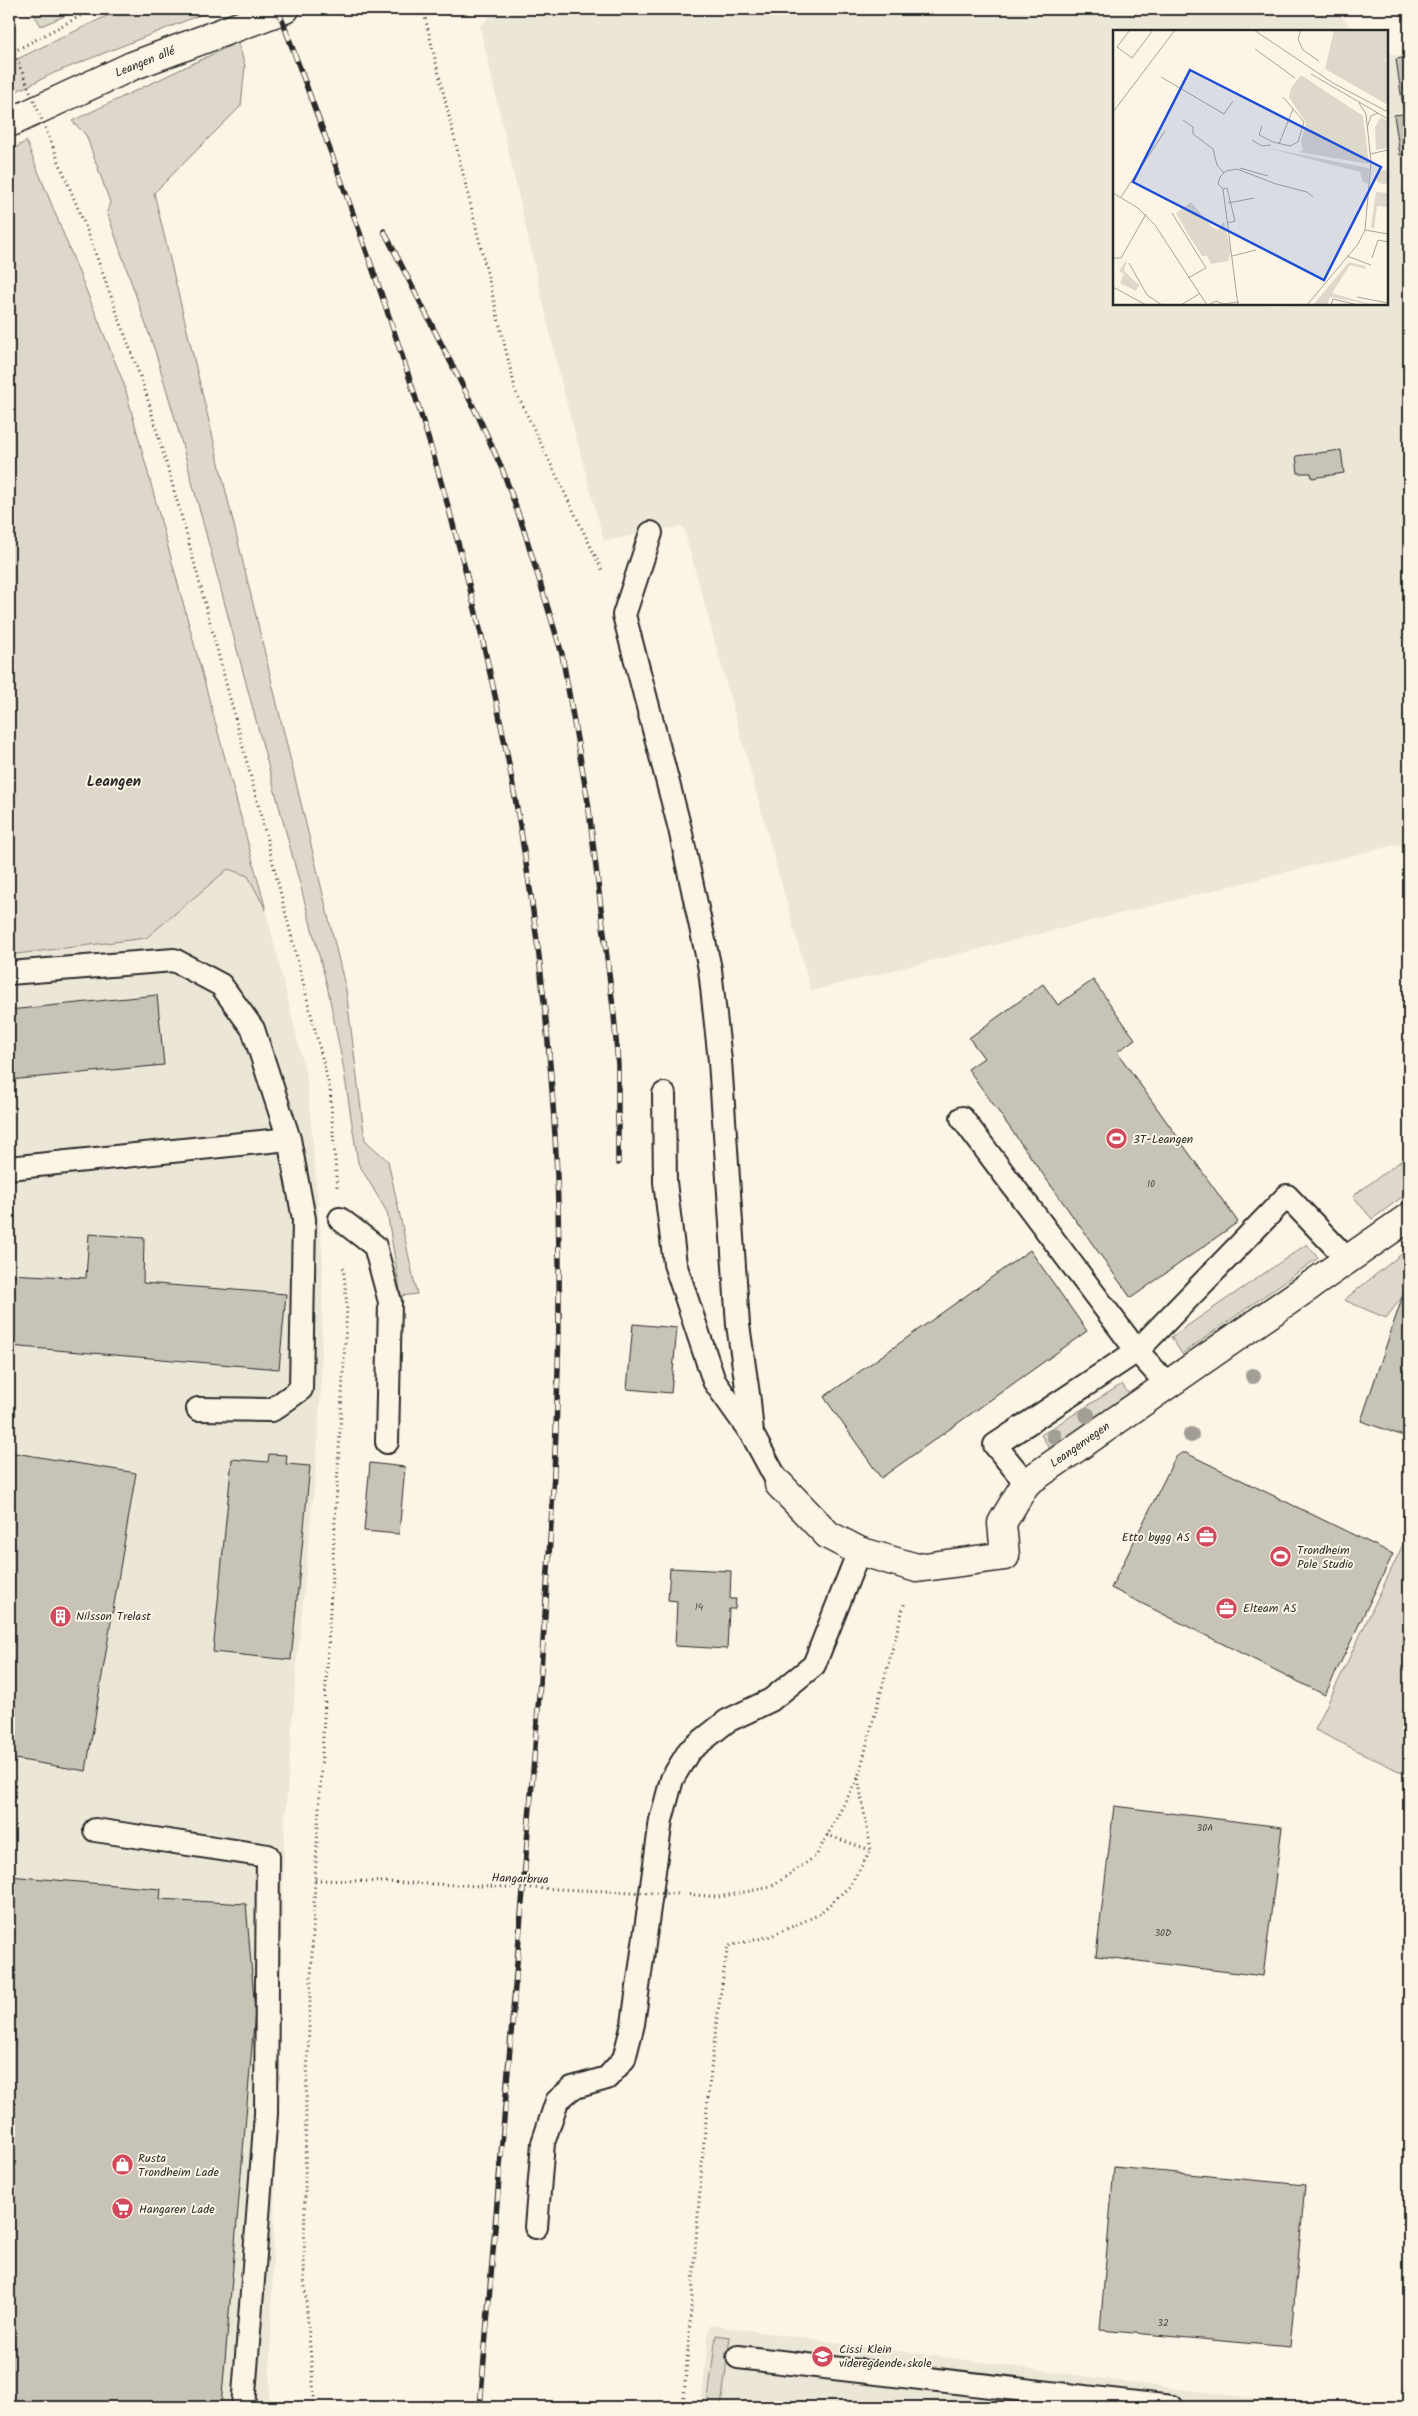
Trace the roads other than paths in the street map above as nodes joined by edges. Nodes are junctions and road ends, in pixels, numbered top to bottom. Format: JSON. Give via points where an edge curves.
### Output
{"nodes":[{"id":1,"x":285,"y":9,"type":"edge"},
{"id":2,"x":9,"y":123,"type":"edge"},
{"id":3,"x":651,"y":532,"type":"dead end"},
{"id":4,"x":9,"y":973,"type":"edge"},
{"id":5,"x":664,"y":1094,"type":"dead end"},
{"id":6,"x":962,"y":1118,"type":"dead end"},
{"id":7,"x":289,"y":1139,"type":"junction"},
{"id":8,"x":9,"y":1168,"type":"edge"},
{"id":9,"x":1409,"y":1217,"type":"edge"},
{"id":10,"x":340,"y":1219,"type":"dead end"},
{"id":11,"x":1348,"y":1260,"type":"junction"},
{"id":12,"x":1137,"y":1351,"type":"junction"},
{"id":13,"x":1167,"y":1384,"type":"junction"},
{"id":14,"x":198,"y":1409,"type":"dead end"},
{"id":15,"x":752,"y":1434,"type":"junction"},
{"id":16,"x":387,"y":1442,"type":"dead end"},
{"id":17,"x":1026,"y":1483,"type":"junction"},
{"id":18,"x":779,"y":1484,"type":"joint"},
{"id":19,"x":859,"y":1551,"type":"junction"},
{"id":20,"x":95,"y":1830,"type":"dead end"},
{"id":21,"x":536,"y":2227,"type":"dead end"},
{"id":22,"x":738,"y":2358,"type":"dead end"},
{"id":23,"x":243,"y":2407,"type":"edge"},
{"id":24,"x":1172,"y":2407,"type":"edge"}],
"edges":[{"from":1,"to":2,"type":"street","name":"Leangen allé","via":[[132,66]]},
{"from":3,"to":15,"type":"lane","via":[[624,616],[680,829],[710,969],[720,1061],[738,1325]]},
{"from":4,"to":7,"type":"lane","via":[[174,960],[221,985],[253,1029]]},
{"from":5,"to":15,"type":"lane","via":[[665,1182],[675,1264],[714,1382]]},
{"from":6,"to":12,"type":"lane"},
{"from":7,"to":8,"type":"lane"},
{"from":7,"to":14,"type":"lane","via":[[304,1220],[301,1389],[272,1410]]},
{"from":9,"to":11,"type":"street","name":"Leangenvegen"},
{"from":10,"to":16,"type":"lane","via":[[375,1246],[390,1302]]},
{"from":11,"to":12,"type":"lane","via":[[1287,1196]]},
{"from":11,"to":13,"type":"street","name":"Leangenvegen"},
{"from":12,"to":13,"type":"lane"},
{"from":12,"to":17,"type":"lane","via":[[995,1445]]},
{"from":13,"to":17,"type":"street","name":"Leangenvegen"},
{"from":15,"to":18,"type":"lane"},
{"from":17,"to":19,"type":"street","name":"Leangenvegen","via":[[1002,1522],[1005,1556],[917,1568]]},
{"from":18,"to":19,"type":"street","name":"Leangenvegen","via":[[828,1535]]},
{"from":19,"to":21,"type":"lane","via":[[814,1665],[771,1700],[728,1721],[689,1750],[672,1779],[660,1820],[633,2024],[624,2059],[607,2078],[572,2088],[557,2101],[543,2143]]},
{"from":20,"to":23,"type":"lane","via":[[268,1856],[266,2114]]},
{"from":22,"to":24,"type":"lane"}]}
